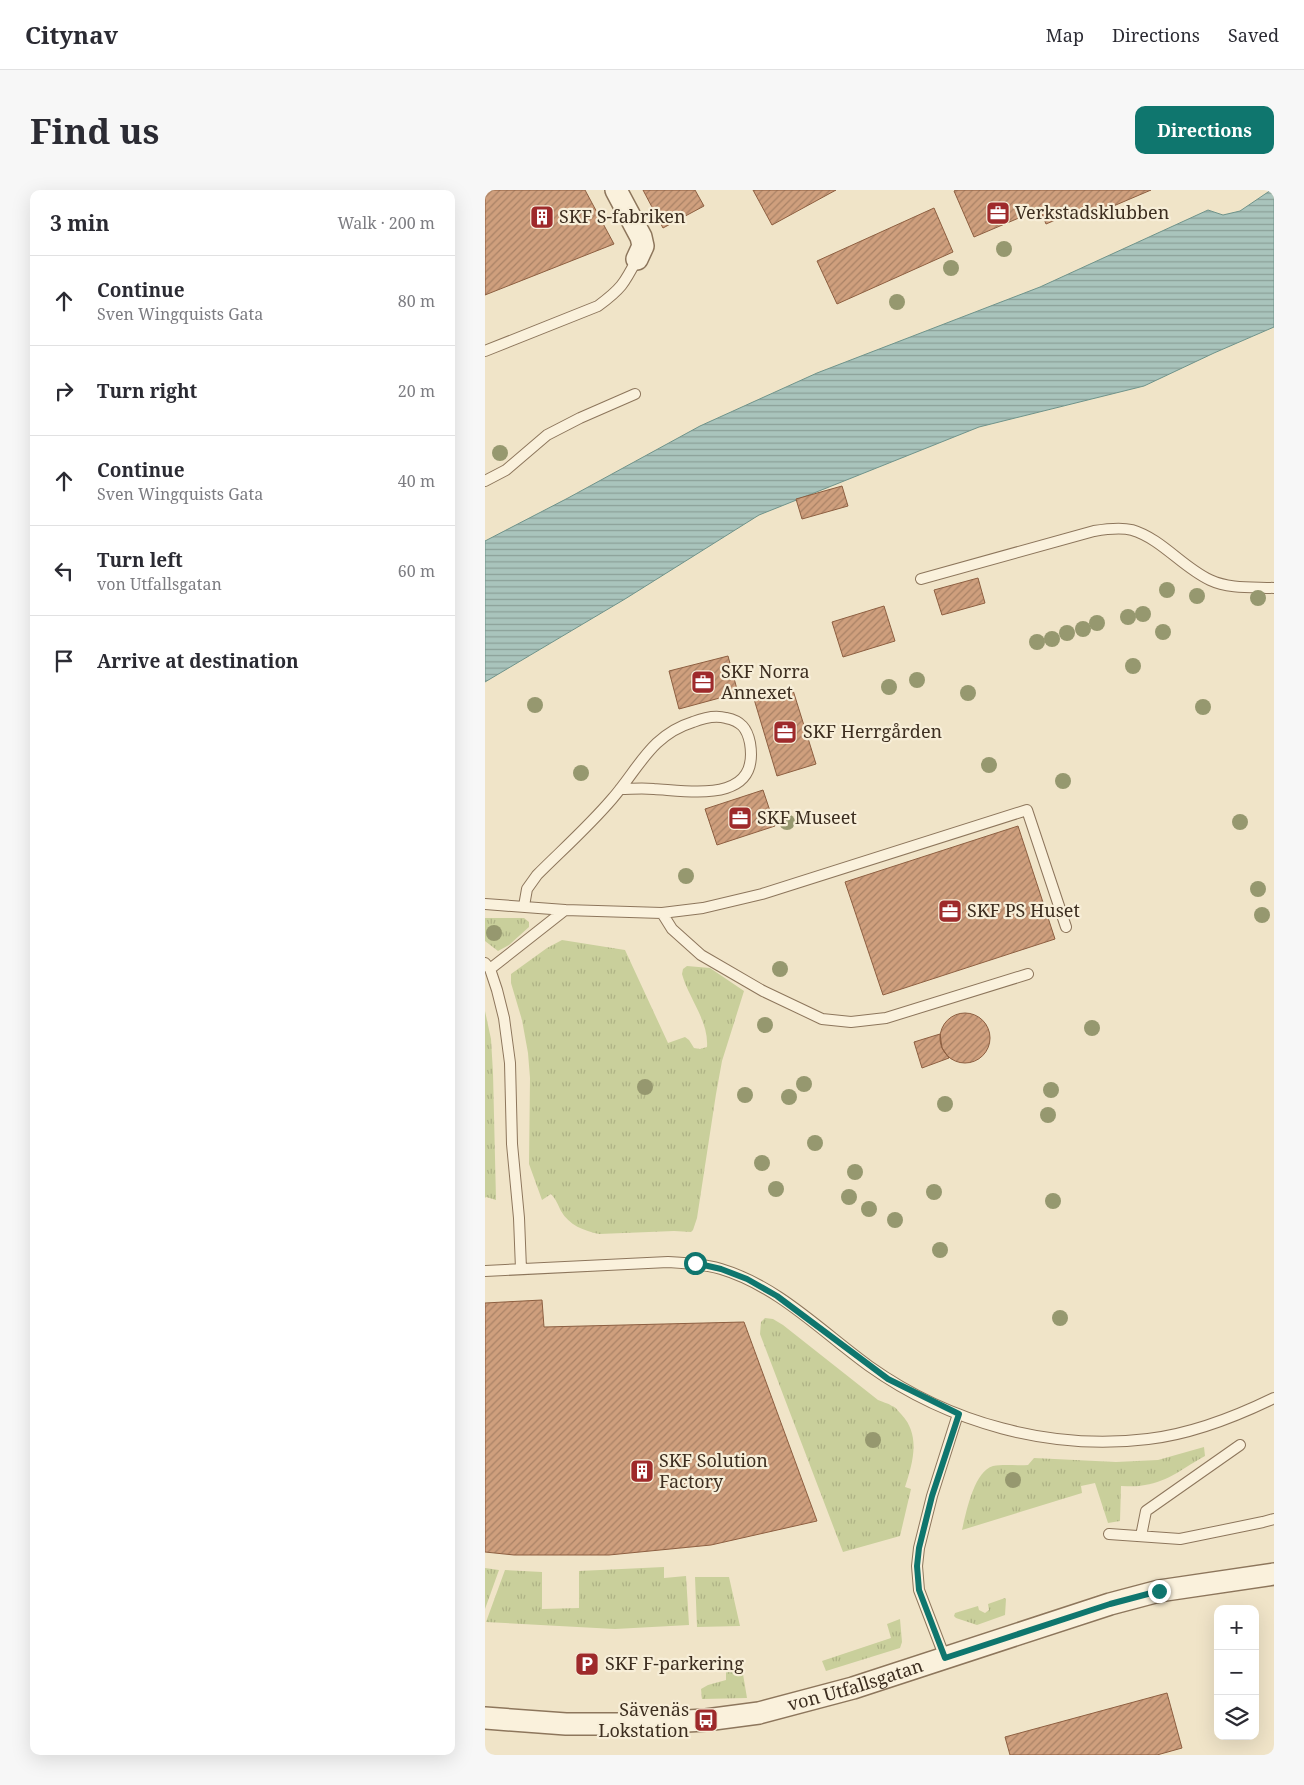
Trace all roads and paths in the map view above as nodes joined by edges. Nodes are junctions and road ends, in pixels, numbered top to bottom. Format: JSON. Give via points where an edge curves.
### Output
{"nodes":[{"id":1,"x":616,"y":190,"type":"edge"},
{"id":2,"x":637,"y":259,"type":"joint"},
{"id":3,"x":485,"y":351,"type":"edge"},
{"id":4,"x":635,"y":394,"type":"dead end"},
{"id":5,"x":485,"y":481,"type":"edge"},
{"id":6,"x":921,"y":579,"type":"dead end"},
{"id":7,"x":1274,"y":588,"type":"edge"},
{"id":8,"x":619,"y":789,"type":"junction"},
{"id":9,"x":485,"y":904,"type":"edge"},
{"id":10,"x":524,"y":906,"type":"junction"},
{"id":11,"x":565,"y":910,"type":"junction"},
{"id":12,"x":662,"y":913,"type":"junction"},
{"id":13,"x":1066,"y":927,"type":"dead end"},
{"id":14,"x":487,"y":966,"type":"edge"},
{"id":15,"x":1028,"y":974,"type":"dead end"},
{"id":16,"x":521,"y":1269,"type":"junction"},
{"id":17,"x":485,"y":1271,"type":"edge"},
{"id":18,"x":1274,"y":1398,"type":"edge"},
{"id":19,"x":959,"y":1414,"type":"junction"},
{"id":20,"x":1240,"y":1445,"type":"dead end"},
{"id":21,"x":1274,"y":1518,"type":"edge"},
{"id":22,"x":1109,"y":1534,"type":"dead end"},
{"id":23,"x":1141,"y":1536,"type":"junction"},
{"id":24,"x":1274,"y":1574,"type":"edge"},
{"id":25,"x":945,"y":1658,"type":"junction"},
{"id":26,"x":485,"y":1718,"type":"edge"}],
"edges":[{"from":1,"to":2,"type":"street","via":[[641,237],[643,246]]},
{"from":2,"to":3,"type":"lane","via":[[625,283],[598,306]]},
{"from":4,"to":5,"type":"lane","via":[[547,434],[507,470]]},
{"from":6,"to":7,"type":"lane","via":[[1094,531],[1113,529],[1132,530],[1152,540],[1210,580],[1229,586]]},
{"from":8,"to":8,"type":"lane","via":[[687,792],[730,787],[749,770],[751,757],[745,729],[737,720],[723,717],[701,718],[681,725],[663,736],[646,753]]},
{"from":8,"to":10,"type":"lane","via":[[537,875],[527,889]]},
{"from":9,"to":10,"type":"lane"},
{"from":10,"to":11,"type":"lane"},
{"from":11,"to":12,"type":"lane"},
{"from":11,"to":14,"type":"lane"},
{"from":12,"to":13,"type":"lane","via":[[703,908],[762,894],[1027,810]]},
{"from":12,"to":15,"type":"lane","via":[[672,930],[701,955],[763,991],[822,1019],[851,1022],[886,1018]]},
{"from":14,"to":16,"type":"lane","via":[[504,1018],[510,1063]]},
{"from":16,"to":17,"type":"lane"},
{"from":16,"to":19,"type":"lane","via":[[668,1262],[695,1263],[721,1269],[777,1296],[888,1379]]},
{"from":18,"to":19,"type":"lane","via":[[1238,1416],[1193,1430],[1149,1439],[1117,1441],[1036,1436],[993,1427]]},
{"from":19,"to":25,"type":"lane","via":[[932,1496],[917,1566],[919,1590]]},
{"from":20,"to":23,"type":"lane","via":[[1146,1511]]},
{"from":21,"to":23,"type":"lane","via":[[1180,1539]]},
{"from":22,"to":23,"type":"lane"},
{"from":24,"to":25,"type":"street","name":"von Utfallsgatan","via":[[1159,1591]]},
{"from":25,"to":26,"type":"street","name":"von Utfallsgatan","via":[[853,1688],[734,1718],[566,1724]]}]}
